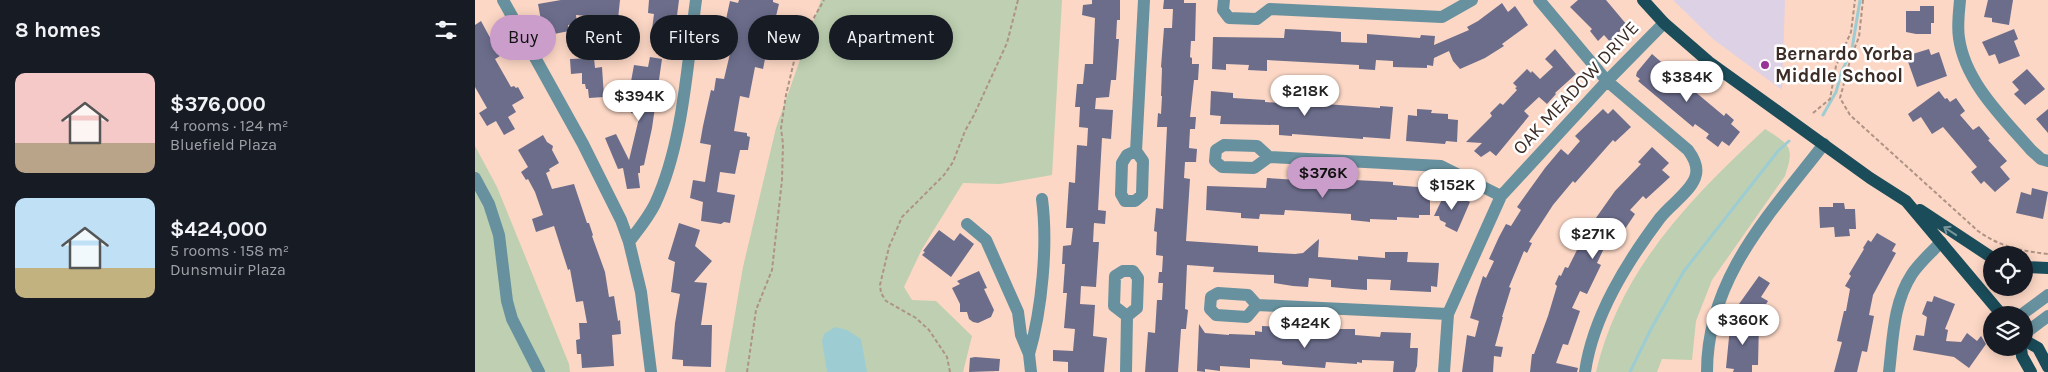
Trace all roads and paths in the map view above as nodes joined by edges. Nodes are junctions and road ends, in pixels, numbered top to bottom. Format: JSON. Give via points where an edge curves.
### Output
{"nodes":[{"id":1,"x":503,"y":0,"type":"edge"},
{"id":2,"x":696,"y":0,"type":"edge"},
{"id":3,"x":824,"y":0,"type":"edge"},
{"id":4,"x":1019,"y":0,"type":"edge"},
{"id":5,"x":1144,"y":0,"type":"edge"},
{"id":6,"x":1224,"y":0,"type":"edge"},
{"id":7,"x":1472,"y":0,"type":"edge"},
{"id":8,"x":1539,"y":0,"type":"edge"},
{"id":9,"x":1643,"y":0,"type":"edge"},
{"id":10,"x":1855,"y":0,"type":"edge"},
{"id":11,"x":1863,"y":0,"type":"edge"},
{"id":12,"x":1960,"y":0,"type":"edge"},
{"id":13,"x":1267,"y":5,"type":"edge"},
{"id":14,"x":1664,"y":23,"type":"junction"},
{"id":15,"x":1607,"y":81,"type":"junction"},
{"id":16,"x":1813,"y":113,"type":"dead end"},
{"id":17,"x":1824,"y":144,"type":"junction"},
{"id":18,"x":1136,"y":151,"type":"dead end"},
{"id":19,"x":1269,"y":156,"type":"dead end"},
{"id":20,"x":2048,"y":161,"type":"edge"},
{"id":21,"x":475,"y":178,"type":"edge"},
{"id":22,"x":1501,"y":196,"type":"junction"},
{"id":23,"x":1042,"y":198,"type":"dead end"},
{"id":24,"x":1906,"y":201,"type":"junction"},
{"id":25,"x":967,"y":224,"type":"dead end"},
{"id":26,"x":629,"y":242,"type":"junction"},
{"id":27,"x":1941,"y":242,"type":"junction"},
{"id":28,"x":1983,"y":251,"type":"edge"},
{"id":29,"x":2048,"y":254,"type":"edge"},
{"id":30,"x":2033,"y":267,"type":"edge"},
{"id":31,"x":2048,"y":268,"type":"edge"},
{"id":32,"x":2048,"y":295,"type":"edge"},
{"id":33,"x":1257,"y":305,"type":"dead end"},
{"id":34,"x":1994,"y":306,"type":"edge"},
{"id":35,"x":2033,"y":306,"type":"edge"},
{"id":36,"x":1448,"y":314,"type":"junction"},
{"id":37,"x":1127,"y":316,"type":"dead end"},
{"id":38,"x":2048,"y":316,"type":"edge"},
{"id":39,"x":2033,"y":327,"type":"edge"},
{"id":40,"x":2033,"y":345,"type":"edge"},
{"id":41,"x":1029,"y":354,"type":"junction"},
{"id":42,"x":2022,"y":356,"type":"edge"},
{"id":43,"x":2048,"y":367,"type":"edge"},
{"id":44,"x":539,"y":372,"type":"edge"},
{"id":45,"x":651,"y":372,"type":"edge"},
{"id":46,"x":747,"y":372,"type":"edge"},
{"id":47,"x":950,"y":372,"type":"edge"},
{"id":48,"x":1031,"y":372,"type":"edge"},
{"id":49,"x":1126,"y":372,"type":"edge"},
{"id":50,"x":1444,"y":372,"type":"edge"},
{"id":51,"x":1585,"y":372,"type":"edge"},
{"id":52,"x":1707,"y":372,"type":"edge"},
{"id":53,"x":1889,"y":372,"type":"edge"},
{"id":54,"x":2031,"y":372,"type":"edge"}],
"edges":[{"from":1,"to":26,"type":"street","via":[[583,144]]},
{"from":2,"to":26,"type":"street","via":[[676,142],[654,206]]},
{"from":3,"to":46,"type":"path","via":[[803,37],[786,95],[781,128],[782,180],[771,270],[756,310]]},
{"from":4,"to":47,"type":"path","via":[[1007,42],[953,162],[902,217],[889,246],[880,285],[886,301],[916,318],[929,330],[947,357]]},
{"from":5,"to":18,"type":"street"},
{"from":6,"to":13,"type":"street","via":[[1223,10],[1229,18],[1257,19]]},
{"from":7,"to":13,"type":"street","via":[[1442,17]]},
{"from":8,"to":15,"type":"street"},
{"from":9,"to":14,"type":"main road"},
{"from":10,"to":16,"type":"path","via":[[1851,32],[1836,66],[1830,99]]},
{"from":11,"to":29,"type":"path","via":[[1859,37],[1840,98],[1850,115],[1978,232],[1993,242]]},
{"from":12,"to":20,"type":"street","via":[[1959,39],[1977,85],[2031,150]]},
{"from":14,"to":15,"type":"street","name":"OAK MEADOW DRIVE"},
{"from":14,"to":17,"type":"main road","via":[[1709,62]]},
{"from":15,"to":22,"type":"street","name":"OAK MEADOW DRIVE"},
{"from":15,"to":51,"type":"street","via":[[1688,150],[1695,160],[1697,173],[1695,180],[1641,244],[1619,282],[1592,338]]},
{"from":17,"to":24,"type":"main road"},
{"from":17,"to":52,"type":"street","via":[[1751,238],[1721,292],[1707,350]]},
{"from":19,"to":22,"type":"street","via":[[1441,166]]},
{"from":21,"to":44,"type":"street","via":[[489,204],[499,235],[512,319]]},
{"from":22,"to":36,"type":"street","name":"OAK MEADOW DRIVE"},
{"from":23,"to":41,"type":"street","via":[[1044,251],[1037,326]]},
{"from":24,"to":27,"type":"main road"},
{"from":28,"to":24,"type":"main road","one_way":true},
{"from":25,"to":41,"type":"street","via":[[986,240],[1018,312],[1021,335]]},
{"from":26,"to":45,"type":"street","via":[[641,292]]},
{"from":27,"to":34,"type":"main road"},
{"from":27,"to":53,"type":"street","via":[[1913,273],[1902,292]]},
{"from":30,"to":31,"type":"main road"},
{"from":32,"to":35,"type":"street"},
{"from":33,"to":36,"type":"street"},
{"from":36,"to":50,"type":"street","name":"OAK MEADOW DRIVE"},
{"from":37,"to":49,"type":"street"},
{"from":38,"to":39,"type":"street"},
{"from":40,"to":43,"type":"main road","via":[[2038,348]]},
{"from":41,"to":48,"type":"street"},
{"from":42,"to":54,"type":"main road"}]}
